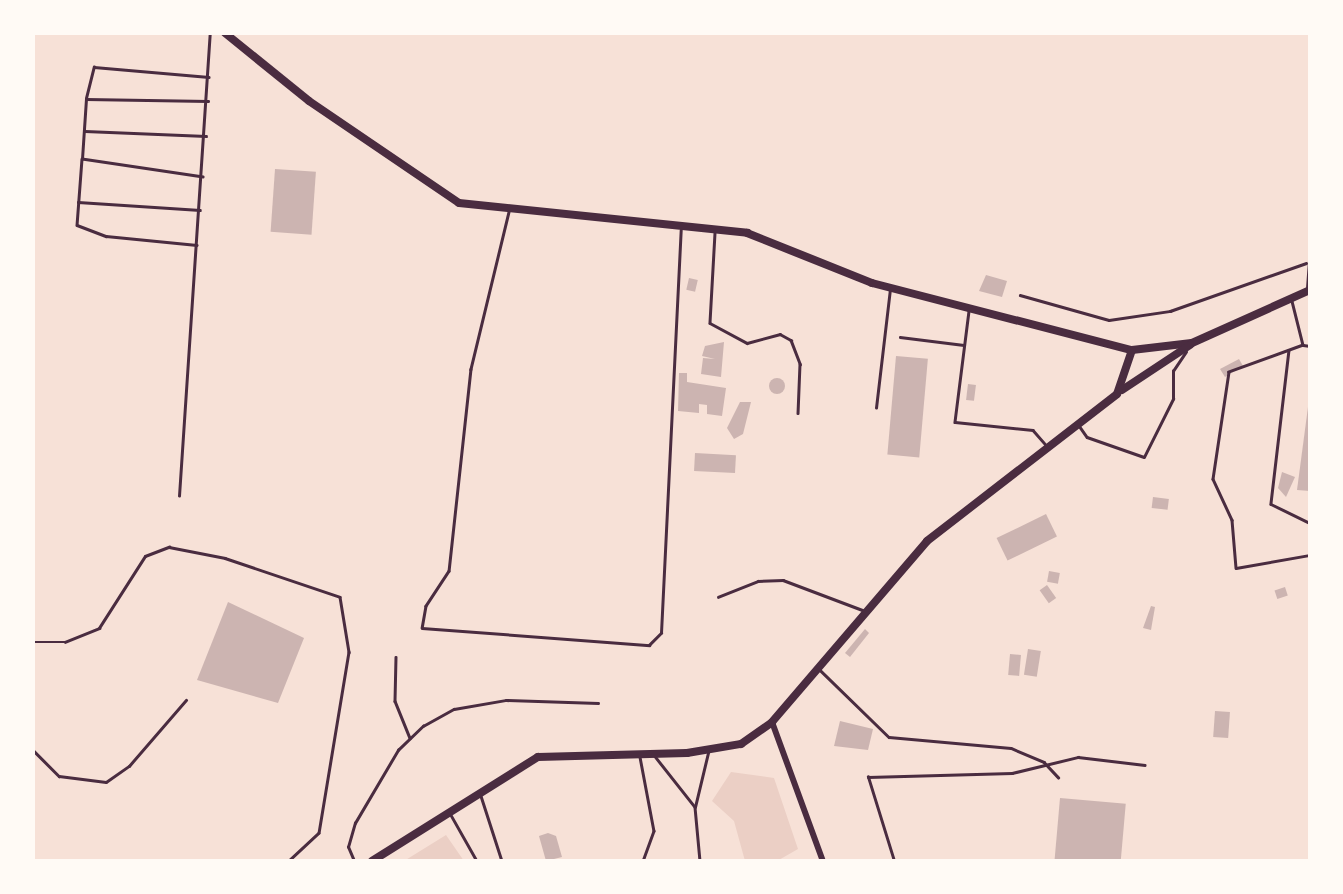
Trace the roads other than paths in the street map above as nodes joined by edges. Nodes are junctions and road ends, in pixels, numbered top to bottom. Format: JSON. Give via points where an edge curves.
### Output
{"nodes":[{"id":1,"x":210,"y":33,"type":"edge"},
{"id":2,"x":225,"y":33,"type":"edge"},
{"id":3,"x":209,"y":76,"type":"junction"},
{"id":4,"x":86,"y":99,"type":"junction"},
{"id":5,"x":208,"y":102,"type":"junction"},
{"id":6,"x":85,"y":131,"type":"junction"},
{"id":7,"x":205,"y":136,"type":"junction"},
{"id":8,"x":82,"y":159,"type":"junction"},
{"id":9,"x":203,"y":177,"type":"junction"},
{"id":10,"x":78,"y":202,"type":"junction"},
{"id":11,"x":510,"y":209,"type":"junction"},
{"id":12,"x":200,"y":210,"type":"junction"},
{"id":13,"x":681,"y":226,"type":"junction"},
{"id":14,"x":715,"y":230,"type":"junction"},
{"id":15,"x":198,"y":245,"type":"junction"},
{"id":16,"x":1310,"y":247,"type":"edge"},
{"id":17,"x":1306,"y":263,"type":"junction"},
{"id":18,"x":890,"y":288,"type":"junction"},
{"id":19,"x":1308,"y":290,"type":"edge"},
{"id":20,"x":1020,"y":295,"type":"dead end"},
{"id":21,"x":1292,"y":298,"type":"junction"},
{"id":22,"x":968,"y":312,"type":"junction"},
{"id":23,"x":900,"y":337,"type":"dead end"},
{"id":24,"x":1192,"y":343,"type":"junction"},
{"id":25,"x":963,"y":345,"type":"junction"},
{"id":26,"x":1303,"y":345,"type":"junction"},
{"id":27,"x":1310,"y":345,"type":"edge"},
{"id":28,"x":1289,"y":350,"type":"junction"},
{"id":29,"x":1132,"y":351,"type":"junction"},
{"id":30,"x":1117,"y":394,"type":"junction"},
{"id":31,"x":876,"y":408,"type":"dead end"},
{"id":32,"x":798,"y":413,"type":"dead end"},
{"id":33,"x":1080,"y":427,"type":"junction"},
{"id":34,"x":1048,"y":450,"type":"junction"},
{"id":35,"x":179,"y":496,"type":"dead end"},
{"id":36,"x":1310,"y":523,"type":"edge"},
{"id":37,"x":1310,"y":555,"type":"edge"},
{"id":38,"x":718,"y":597,"type":"dead end"},
{"id":39,"x":866,"y":611,"type":"junction"},
{"id":40,"x":33,"y":642,"type":"edge"},
{"id":41,"x":396,"y":657,"type":"dead end"},
{"id":42,"x":818,"y":667,"type":"junction"},
{"id":43,"x":186,"y":700,"type":"dead end"},
{"id":44,"x":598,"y":703,"type":"dead end"},
{"id":45,"x":772,"y":722,"type":"junction"},
{"id":46,"x":410,"y":738,"type":"junction"},
{"id":47,"x":708,"y":749,"type":"junction"},
{"id":48,"x":33,"y":750,"type":"edge"},
{"id":49,"x":653,"y":753,"type":"junction"},
{"id":50,"x":639,"y":754,"type":"junction"},
{"id":51,"x":1044,"y":762,"type":"junction"},
{"id":52,"x":1145,"y":765,"type":"dead end"},
{"id":53,"x":1058,"y":777,"type":"dead end"},
{"id":54,"x":480,"y":793,"type":"junction"},
{"id":55,"x":695,"y":807,"type":"junction"},
{"id":56,"x":449,"y":812,"type":"junction"},
{"id":57,"x":289,"y":861,"type":"edge"},
{"id":58,"x":354,"y":861,"type":"edge"},
{"id":59,"x":372,"y":861,"type":"edge"},
{"id":60,"x":477,"y":861,"type":"edge"},
{"id":61,"x":502,"y":861,"type":"edge"},
{"id":62,"x":643,"y":861,"type":"edge"},
{"id":63,"x":700,"y":861,"type":"edge"},
{"id":64,"x":824,"y":861,"type":"edge"},
{"id":65,"x":894,"y":861,"type":"edge"}],
"edges":[{"from":1,"to":3,"type":"lane"},
{"from":2,"to":11,"type":"main road","via":[[309,101],[459,203]]},
{"from":3,"to":4,"type":"lane","via":[[94,67]]},
{"from":3,"to":5,"type":"lane"},
{"from":4,"to":5,"type":"lane"},
{"from":4,"to":6,"type":"lane"},
{"from":5,"to":7,"type":"lane"},
{"from":6,"to":7,"type":"lane"},
{"from":6,"to":8,"type":"lane"},
{"from":7,"to":9,"type":"lane"},
{"from":8,"to":9,"type":"lane"},
{"from":8,"to":10,"type":"lane"},
{"from":9,"to":12,"type":"lane"},
{"from":10,"to":12,"type":"lane"},
{"from":10,"to":15,"type":"lane","via":[[77,225],[106,236]]},
{"from":11,"to":13,"type":"main road"},
{"from":11,"to":13,"type":"lane","via":[[471,369],[449,571],[426,606],[422,628],[649,645],[661,633]]},
{"from":12,"to":15,"type":"lane"},
{"from":13,"to":14,"type":"main road"},
{"from":14,"to":18,"type":"main road","via":[[747,233]]},
{"from":14,"to":32,"type":"lane","via":[[710,323],[747,343],[780,334],[791,340],[800,364]]},
{"from":15,"to":35,"type":"lane"},
{"from":16,"to":17,"type":"lane"},
{"from":17,"to":19,"type":"lane"},
{"from":17,"to":20,"type":"lane","via":[[1170,311],[1110,320]]},
{"from":18,"to":22,"type":"main road"},
{"from":18,"to":31,"type":"lane"},
{"from":19,"to":21,"type":"main road"},
{"from":21,"to":24,"type":"main road"},
{"from":21,"to":26,"type":"lane"},
{"from":22,"to":25,"type":"lane"},
{"from":22,"to":29,"type":"main road"},
{"from":23,"to":25,"type":"lane"},
{"from":24,"to":29,"type":"main road"},
{"from":24,"to":30,"type":"main road"},
{"from":24,"to":33,"type":"lane","via":[[1173,371],[1173,399],[1144,457],[1087,437]]},
{"from":25,"to":34,"type":"lane","via":[[955,422],[1038,431]]},
{"from":26,"to":27,"type":"lane"},
{"from":26,"to":28,"type":"lane"},
{"from":28,"to":36,"type":"lane","via":[[1272,504]]},
{"from":28,"to":37,"type":"lane","via":[[1229,372],[1213,479],[1232,520],[1236,568]]},
{"from":29,"to":30,"type":"main road"},
{"from":30,"to":33,"type":"main road"},
{"from":33,"to":34,"type":"main road"},
{"from":34,"to":39,"type":"main road","via":[[927,541]]},
{"from":38,"to":39,"type":"lane","via":[[758,581],[783,580]]},
{"from":39,"to":42,"type":"main road"},
{"from":40,"to":57,"type":"lane","via":[[65,642],[99,628],[145,556],[169,547],[225,558],[340,597],[349,652],[319,833]]},
{"from":41,"to":46,"type":"lane","via":[[395,701]]},
{"from":42,"to":45,"type":"main road"},
{"from":42,"to":51,"type":"lane","via":[[889,737],[1011,748]]},
{"from":43,"to":48,"type":"lane","via":[[129,766],[106,782],[59,776]]},
{"from":44,"to":46,"type":"lane","via":[[506,700],[454,709]]},
{"from":45,"to":47,"type":"main road","via":[[741,744]]},
{"from":45,"to":64,"type":"street"},
{"from":46,"to":58,"type":"lane","via":[[355,823],[348,847]]},
{"from":47,"to":49,"type":"main road"},
{"from":47,"to":55,"type":"lane"},
{"from":49,"to":50,"type":"main road"},
{"from":49,"to":55,"type":"lane"},
{"from":50,"to":54,"type":"main road","via":[[538,757]]},
{"from":50,"to":62,"type":"lane","via":[[654,831]]},
{"from":51,"to":52,"type":"lane","via":[[1078,757]]},
{"from":51,"to":53,"type":"lane"},
{"from":51,"to":65,"type":"lane","via":[[1012,773],[868,778]]},
{"from":54,"to":56,"type":"main road"},
{"from":54,"to":61,"type":"lane"},
{"from":55,"to":63,"type":"lane"},
{"from":56,"to":59,"type":"main road"},
{"from":56,"to":60,"type":"lane"}]}
